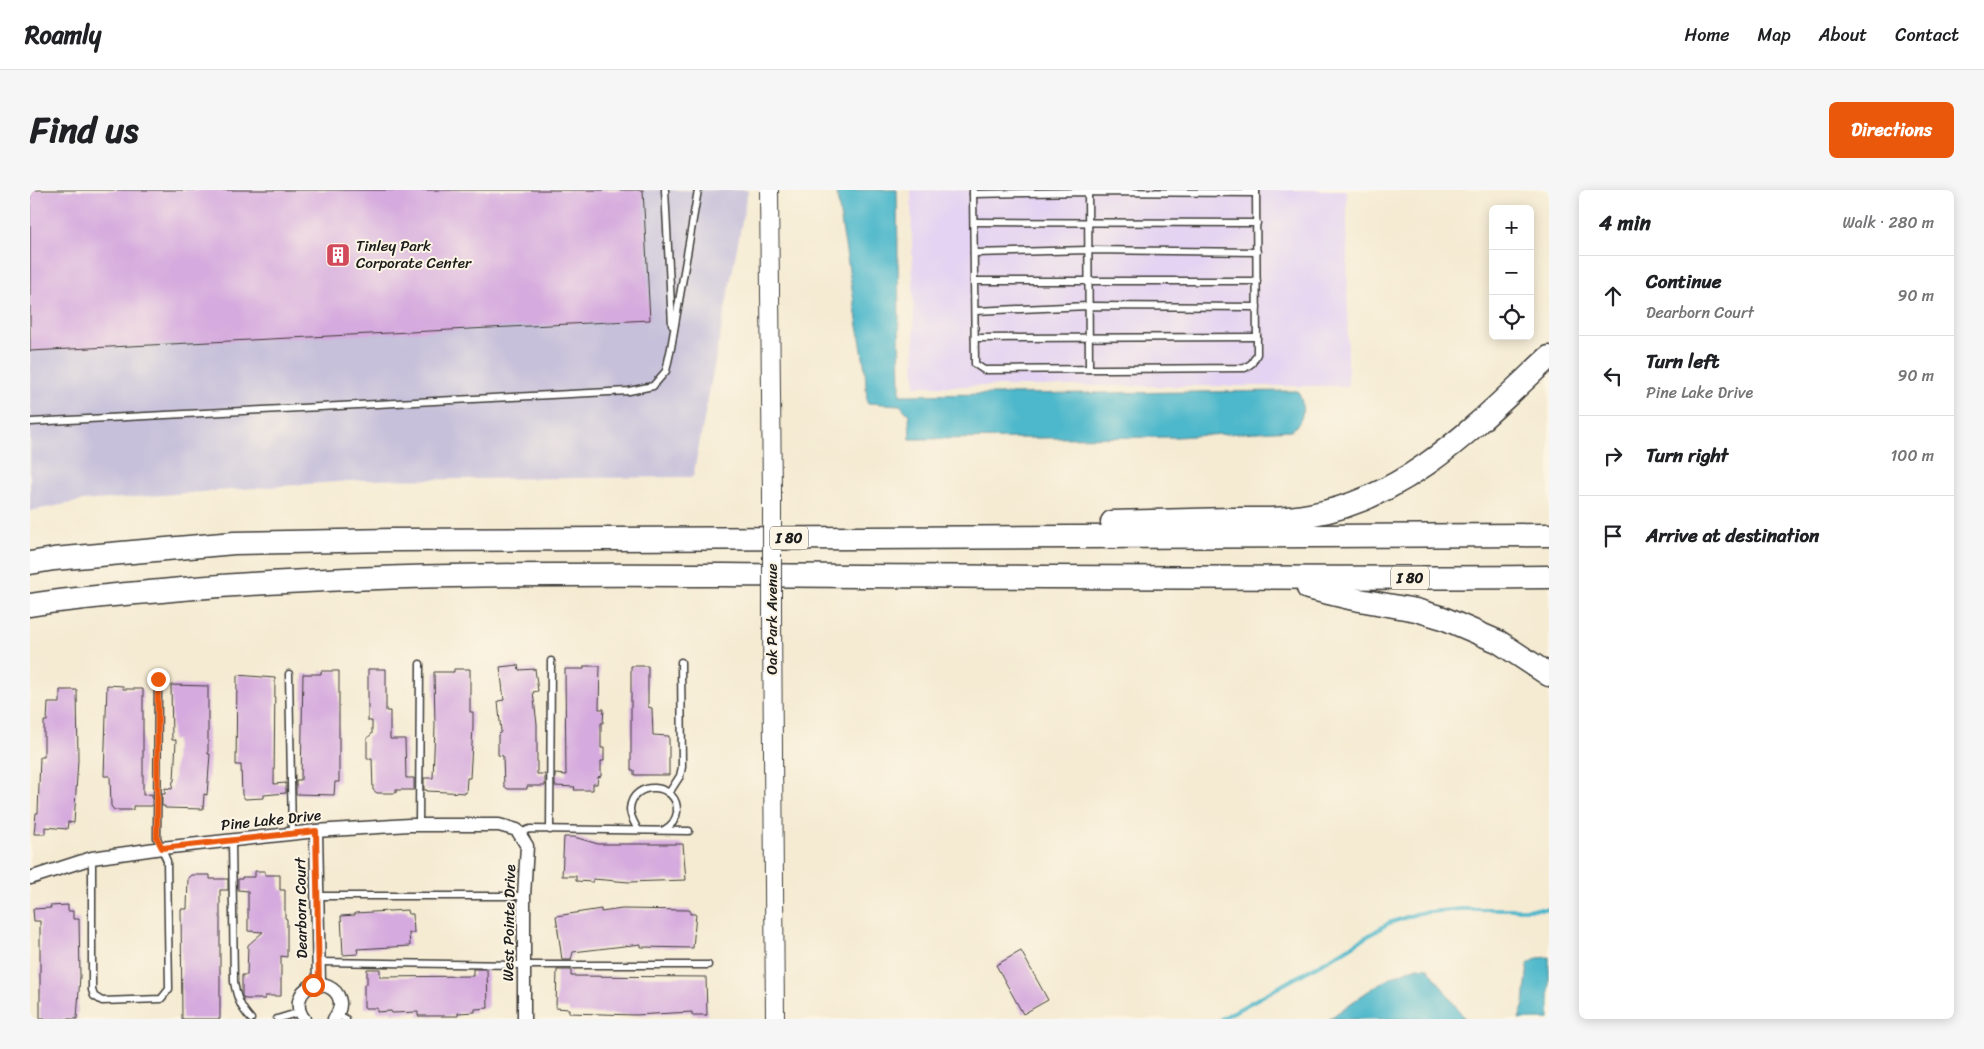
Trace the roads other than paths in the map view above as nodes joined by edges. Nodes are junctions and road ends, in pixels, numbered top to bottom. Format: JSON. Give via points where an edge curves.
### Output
{"nodes":[{"id":1,"x":665,"y":190,"type":"edge"},
{"id":2,"x":698,"y":190,"type":"edge"},
{"id":3,"x":769,"y":190,"type":"edge"},
{"id":4,"x":1088,"y":191,"type":"edge"},
{"id":5,"x":973,"y":192,"type":"edge"},
{"id":6,"x":1256,"y":192,"type":"edge"},
{"id":7,"x":1088,"y":221,"type":"junction"},
{"id":8,"x":974,"y":222,"type":"junction"},
{"id":9,"x":1257,"y":223,"type":"junction"},
{"id":10,"x":1088,"y":250,"type":"junction"},
{"id":11,"x":1257,"y":252,"type":"junction"},
{"id":12,"x":974,"y":253,"type":"junction"},
{"id":13,"x":974,"y":281,"type":"junction"},
{"id":14,"x":1257,"y":281,"type":"junction"},
{"id":15,"x":1088,"y":282,"type":"junction"},
{"id":16,"x":1088,"y":306,"type":"junction"},
{"id":17,"x":1257,"y":308,"type":"junction"},
{"id":18,"x":975,"y":311,"type":"junction"},
{"id":19,"x":673,"y":336,"type":"junction"},
{"id":20,"x":975,"y":338,"type":"junction"},
{"id":21,"x":1257,"y":338,"type":"junction"},
{"id":22,"x":1088,"y":339,"type":"junction"},
{"id":23,"x":1549,"y":357,"type":"edge"},
{"id":24,"x":1088,"y":369,"type":"junction"},
{"id":25,"x":30,"y":422,"type":"edge"},
{"id":26,"x":1549,"y":535,"type":"edge"},
{"id":27,"x":797,"y":538,"type":"junction"},
{"id":28,"x":30,"y":563,"type":"edge"},
{"id":29,"x":1549,"y":577,"type":"edge"},
{"id":30,"x":1270,"y":579,"type":"junction"},
{"id":31,"x":30,"y":605,"type":"edge"},
{"id":32,"x":551,"y":661,"type":"dead end"},
{"id":33,"x":681,"y":662,"type":"dead end"},
{"id":34,"x":420,"y":664,"type":"dead end"},
{"id":35,"x":289,"y":674,"type":"dead end"},
{"id":36,"x":1549,"y":675,"type":"edge"},
{"id":37,"x":158,"y":679,"type":"dead end"},
{"id":38,"x":669,"y":793,"type":"junction"},
{"id":39,"x":419,"y":824,"type":"junction"},
{"id":40,"x":550,"y":830,"type":"junction"},
{"id":41,"x":638,"y":830,"type":"junction"},
{"id":42,"x":316,"y":831,"type":"junction"},
{"id":43,"x":663,"y":831,"type":"junction"},
{"id":44,"x":689,"y":831,"type":"dead end"},
{"id":45,"x":519,"y":832,"type":"junction"},
{"id":46,"x":292,"y":834,"type":"junction"},
{"id":47,"x":232,"y":841,"type":"junction"},
{"id":48,"x":162,"y":848,"type":"junction"},
{"id":49,"x":92,"y":858,"type":"junction"},
{"id":50,"x":30,"y":878,"type":"edge"},
{"id":51,"x":317,"y":896,"type":"junction"},
{"id":52,"x":524,"y":896,"type":"junction"},
{"id":53,"x":319,"y":962,"type":"junction"},
{"id":54,"x":524,"y":965,"type":"junction"},
{"id":55,"x":708,"y":965,"type":"dead end"},
{"id":56,"x":319,"y":984,"type":"junction"},
{"id":57,"x":302,"y":1015,"type":"edge"},
{"id":58,"x":340,"y":1018,"type":"edge"},
{"id":59,"x":251,"y":1019,"type":"edge"},
{"id":60,"x":277,"y":1019,"type":"edge"},
{"id":61,"x":524,"y":1019,"type":"edge"},
{"id":62,"x":775,"y":1019,"type":"edge"}],
"edges":[{"from":1,"to":19,"type":"lane"},
{"from":2,"to":19,"type":"lane"},
{"from":3,"to":62,"type":"street","name":"Oak Park Avenue","bridge":true},
{"from":4,"to":5,"type":"lane"},
{"from":4,"to":6,"type":"lane"},
{"from":4,"to":7,"type":"lane"},
{"from":5,"to":8,"type":"lane"},
{"from":6,"to":9,"type":"lane"},
{"from":7,"to":8,"type":"lane"},
{"from":7,"to":9,"type":"lane"},
{"from":7,"to":10,"type":"lane"},
{"from":8,"to":12,"type":"lane"},
{"from":9,"to":11,"type":"lane"},
{"from":10,"to":11,"type":"lane"},
{"from":10,"to":12,"type":"lane"},
{"from":10,"to":15,"type":"lane"},
{"from":11,"to":14,"type":"lane"},
{"from":12,"to":13,"type":"lane"},
{"from":13,"to":15,"type":"lane"},
{"from":13,"to":18,"type":"lane"},
{"from":14,"to":15,"type":"lane"},
{"from":14,"to":17,"type":"lane"},
{"from":15,"to":16,"type":"lane"},
{"from":16,"to":17,"type":"lane"},
{"from":16,"to":18,"type":"lane"},
{"from":16,"to":22,"type":"lane"},
{"from":17,"to":21,"type":"lane"},
{"from":18,"to":20,"type":"lane"},
{"from":19,"to":25,"type":"lane","via":[[666,370],[653,386],[629,391]]},
{"from":20,"to":22,"type":"lane"},
{"from":20,"to":24,"type":"lane","via":[[975,364],[984,370]]},
{"from":21,"to":22,"type":"lane"},
{"from":21,"to":24,"type":"lane","via":[[1257,354],[1245,368]]},
{"from":22,"to":24,"type":"lane"},
{"from":23,"to":27,"type":"highway","via":[[1474,426],[1402,482],[1375,495],[1319,513],[1288,518],[926,525]]},
{"from":26,"to":27,"type":"highway","number":"I 80"},
{"from":27,"to":28,"type":"highway","number":"I 80","via":[[234,543]]},
{"from":29,"to":30,"type":"highway","number":"I 80"},
{"from":30,"to":31,"type":"highway","number":"I 80","via":[[397,576],[237,584]]},
{"from":30,"to":36,"type":"highway","via":[[1444,618],[1499,642]]},
{"from":32,"to":40,"type":"lane"},
{"from":33,"to":38,"type":"lane","via":[[682,767]]},
{"from":34,"to":39,"type":"lane"},
{"from":35,"to":46,"type":"lane"},
{"from":37,"to":48,"type":"lane","via":[[157,838]]},
{"from":38,"to":41,"type":"lane","via":[[648,787],[635,796],[630,810]]},
{"from":38,"to":43,"type":"lane","via":[[674,798],[676,813],[670,826]]},
{"from":39,"to":42,"type":"street","name":"Pine Lake Drive"},
{"from":39,"to":45,"type":"street","name":"Pine Lake Drive","via":[[500,824]]},
{"from":40,"to":41,"type":"lane"},
{"from":40,"to":45,"type":"lane"},
{"from":41,"to":43,"type":"lane"},
{"from":42,"to":46,"type":"street","name":"Pine Lake Drive"},
{"from":42,"to":51,"type":"street","name":"Dearborn Court"},
{"from":43,"to":44,"type":"lane"},
{"from":45,"to":52,"type":"street","name":"West Pointe Drive","via":[[526,846]]},
{"from":46,"to":47,"type":"street","name":"Pine Lake Drive"},
{"from":47,"to":48,"type":"street","name":"Pine Lake Drive"},
{"from":47,"to":59,"type":"lane","via":[[234,982],[237,999]]},
{"from":48,"to":49,"type":"street","name":"Pine Lake Drive"},
{"from":48,"to":49,"type":"lane","via":[[167,861],[168,989],[156,1000],[102,1001],[93,993]]},
{"from":49,"to":50,"type":"street","name":"Pine Lake Drive"},
{"from":51,"to":52,"type":"lane"},
{"from":51,"to":53,"type":"street","name":"Dearborn Court"},
{"from":52,"to":54,"type":"street","name":"West Pointe Drive"},
{"from":53,"to":54,"type":"lane"},
{"from":53,"to":56,"type":"street","name":"Dearborn Court"},
{"from":54,"to":55,"type":"lane"},
{"from":54,"to":61,"type":"street","name":"West Pointe Drive"},
{"from":56,"to":57,"type":"street","via":[[302,993],[299,999]]},
{"from":56,"to":58,"type":"street","via":[[331,988],[339,997]]},
{"from":57,"to":60,"type":"lane"}]}
